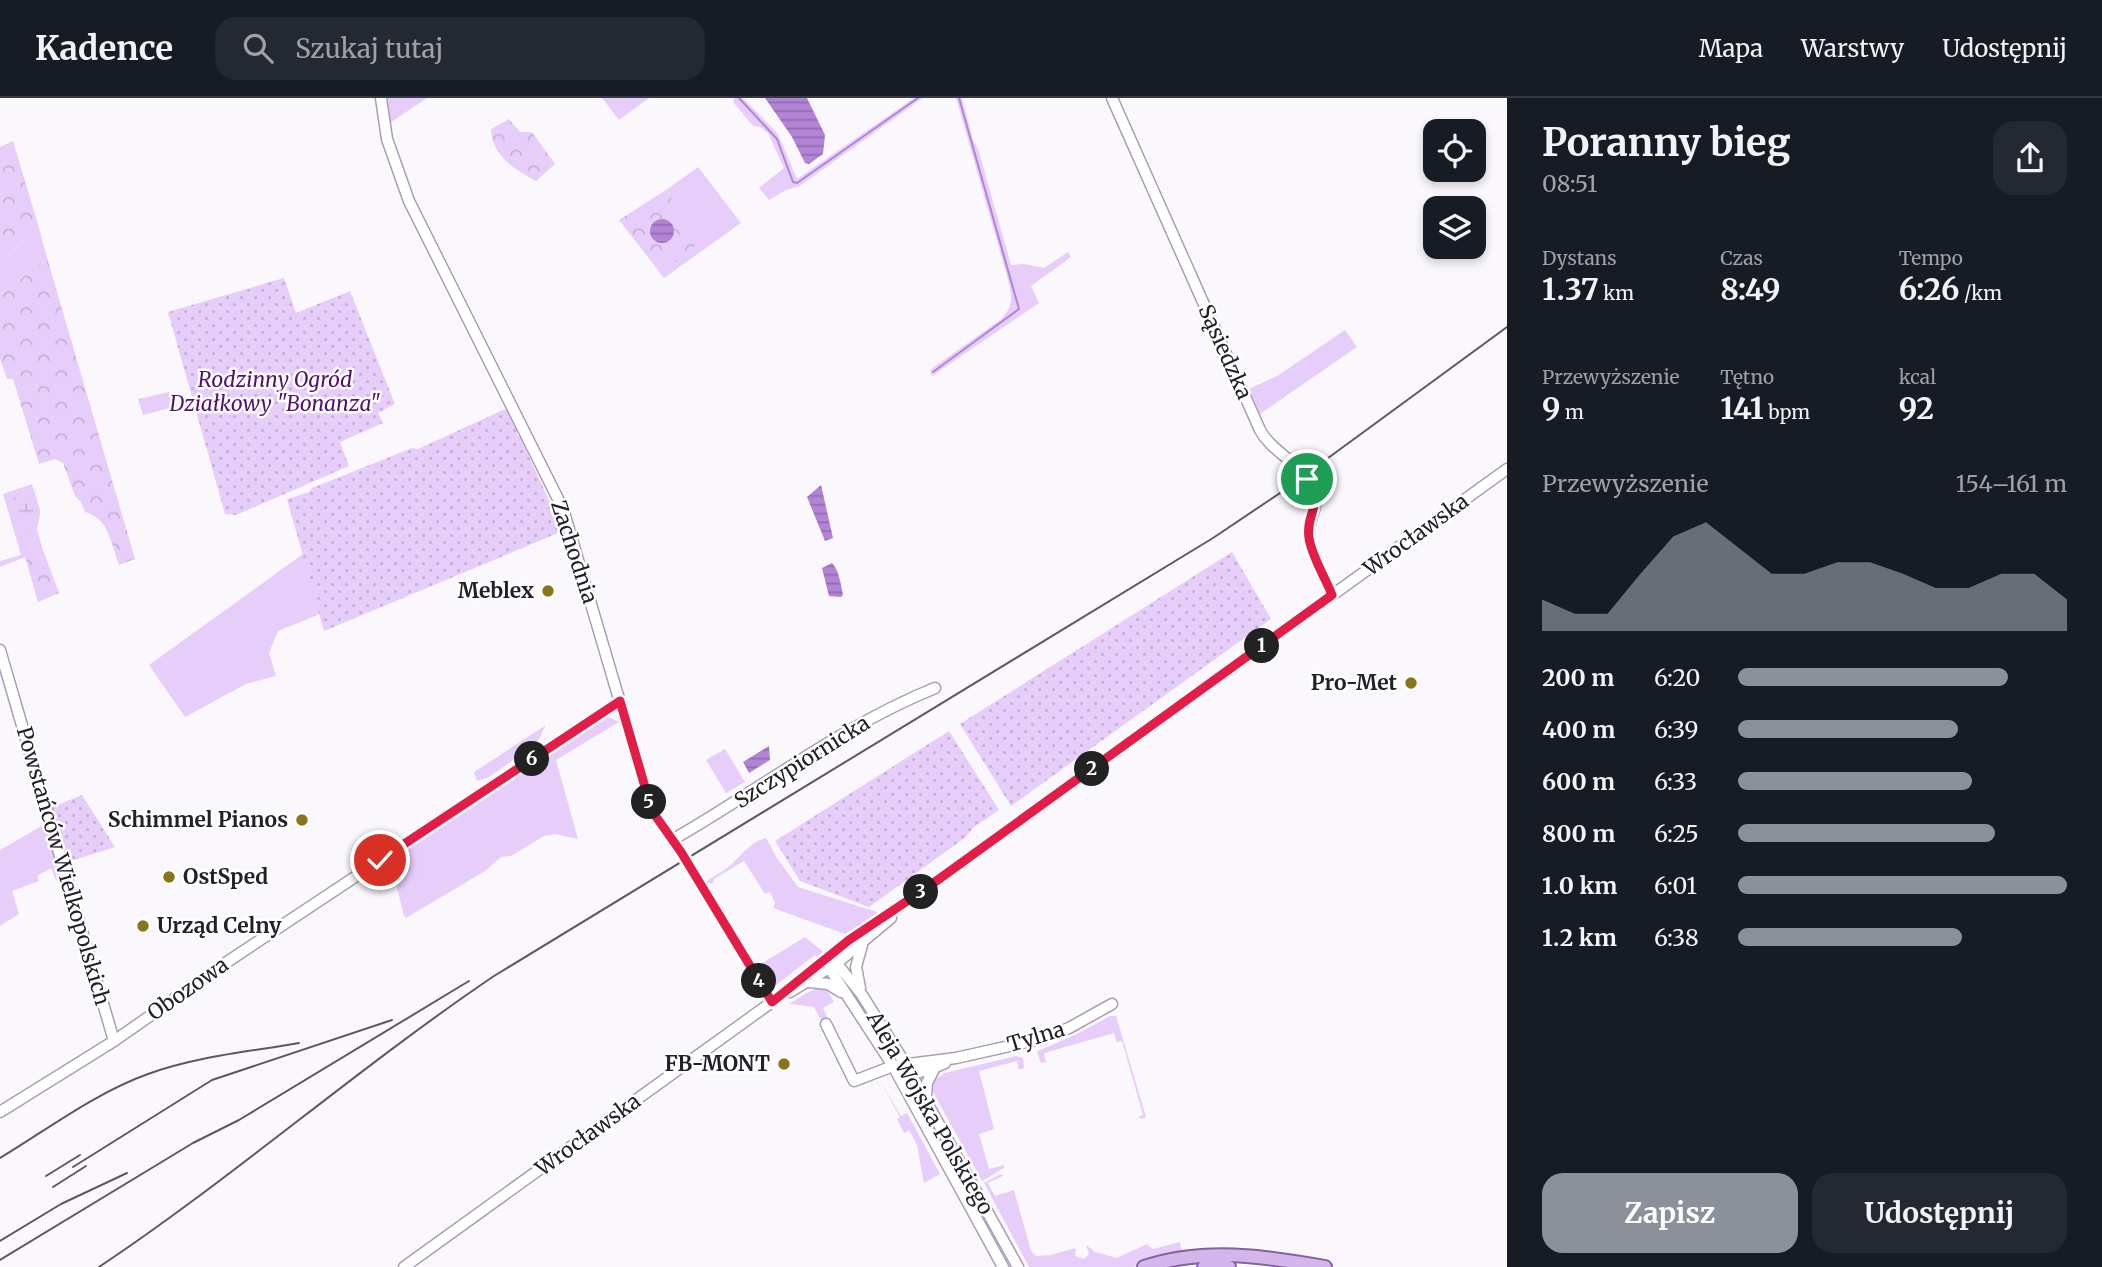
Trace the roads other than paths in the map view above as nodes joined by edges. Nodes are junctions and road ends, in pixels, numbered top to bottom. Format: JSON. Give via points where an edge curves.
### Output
{"nodes":[{"id":1,"x":380,"y":98,"type":"edge"},
{"id":2,"x":1112,"y":98,"type":"edge"},
{"id":3,"x":1507,"y":470,"type":"edge"},
{"id":4,"x":1332,"y":595,"type":"junction"},
{"id":5,"x":0,"y":650,"type":"edge"},
{"id":6,"x":935,"y":688,"type":"dead end"},
{"id":7,"x":620,"y":701,"type":"junction"},
{"id":8,"x":672,"y":840,"type":"junction"},
{"id":9,"x":916,"y":896,"type":"junction"},
{"id":10,"x":862,"y":944,"type":"junction"},
{"id":11,"x":832,"y":962,"type":"junction"},
{"id":12,"x":809,"y":982,"type":"junction"},
{"id":13,"x":862,"y":995,"type":"junction"},
{"id":14,"x":846,"y":996,"type":"junction"},
{"id":15,"x":772,"y":1002,"type":"junction"},
{"id":16,"x":1112,"y":1004,"type":"dead end"},
{"id":17,"x":826,"y":1024,"type":"dead end"},
{"id":18,"x":114,"y":1041,"type":"junction"},
{"id":19,"x":956,"y":1058,"type":"junction"},
{"id":20,"x":893,"y":1066,"type":"junction"},
{"id":21,"x":935,"y":1067,"type":"junction"},
{"id":22,"x":909,"y":1069,"type":"junction"},
{"id":23,"x":926,"y":1100,"type":"junction"},
{"id":24,"x":0,"y":1112,"type":"edge"},
{"id":25,"x":1252,"y":1256,"type":"junction"},
{"id":26,"x":404,"y":1267,"type":"edge"},
{"id":27,"x":1003,"y":1267,"type":"edge"},
{"id":28,"x":1018,"y":1267,"type":"edge"},
{"id":29,"x":1144,"y":1267,"type":"edge"},
{"id":30,"x":1204,"y":1267,"type":"edge"},
{"id":31,"x":1229,"y":1267,"type":"edge"},
{"id":32,"x":1288,"y":1267,"type":"edge"},
{"id":33,"x":1325,"y":1267,"type":"edge"}],
"edges":[{"from":1,"to":7,"type":"street","name":"Zachodnia","via":[[390,148],[409,201],[563,509]]},
{"from":2,"to":4,"type":"street","name":"Sąsiedzka","via":[[1260,430],[1298,467],[1313,489],[1316,503],[1309,540]]},
{"from":3,"to":4,"type":"street","name":"Wrocławska"},
{"from":4,"to":9,"type":"street","name":"Wrocławska"},
{"from":5,"to":18,"type":"street","name":"Powstańców Wielkopolskich"},
{"from":6,"to":8,"type":"street","name":"Szczypiornicka","via":[[836,738]]},
{"from":7,"to":8,"type":"street","name":"Zachodnia","via":[[649,804]]},
{"from":7,"to":18,"type":"street","name":"Obozowa"},
{"from":8,"to":15,"type":"street","name":"Zachodnia"},
{"from":9,"to":10,"type":"street","name":"Wrocławska"},
{"from":9,"to":11,"type":"street","name":"Wrocławska"},
{"from":10,"to":11,"type":"street","name":"Wrocławska"},
{"from":10,"to":13,"type":"street","via":[[856,972]]},
{"from":11,"to":12,"type":"street","name":"Wrocławska"},
{"from":11,"to":13,"type":"street","name":"Aleja Wojska Polskiego"},
{"from":11,"to":14,"type":"street","name":"Aleja Wojska Polskiego"},
{"from":11,"to":15,"type":"street","name":"Wrocławska"},
{"from":12,"to":14,"type":"street","via":[[828,984]]},
{"from":12,"to":15,"type":"street","name":"Wrocławska"},
{"from":13,"to":22,"type":"street","name":"Aleja Wojska Polskiego"},
{"from":14,"to":20,"type":"street","name":"Aleja Wojska Polskiego"},
{"from":15,"to":26,"type":"street","name":"Wrocławska"},
{"from":16,"to":19,"type":"street","name":"Tylna","via":[[1055,1034]]},
{"from":17,"to":20,"type":"street","name":"Tylna","via":[[853,1081]]},
{"from":18,"to":24,"type":"street","name":"Obozowa"},
{"from":19,"to":21,"type":"street","name":"Tylna"},
{"from":19,"to":22,"type":"street","name":"Tylna"},
{"from":20,"to":22,"type":"street","name":"Tylna"},
{"from":20,"to":27,"type":"street","name":"Aleja Wojska Polskiego"},
{"from":21,"to":22,"type":"street","name":"Tylna"},
{"from":21,"to":23,"type":"street","via":[[927,1083]]},
{"from":22,"to":23,"type":"street","name":"Aleja Wojska Polskiego"},
{"from":23,"to":28,"type":"street","name":"Aleja Wojska Polskiego"},
{"from":25,"to":29,"type":"main road","via":[[1203,1255]]},
{"from":25,"to":32,"type":"main road"},
{"from":25,"to":33,"type":"main road"},
{"from":30,"to":31,"type":"main road"}]}
